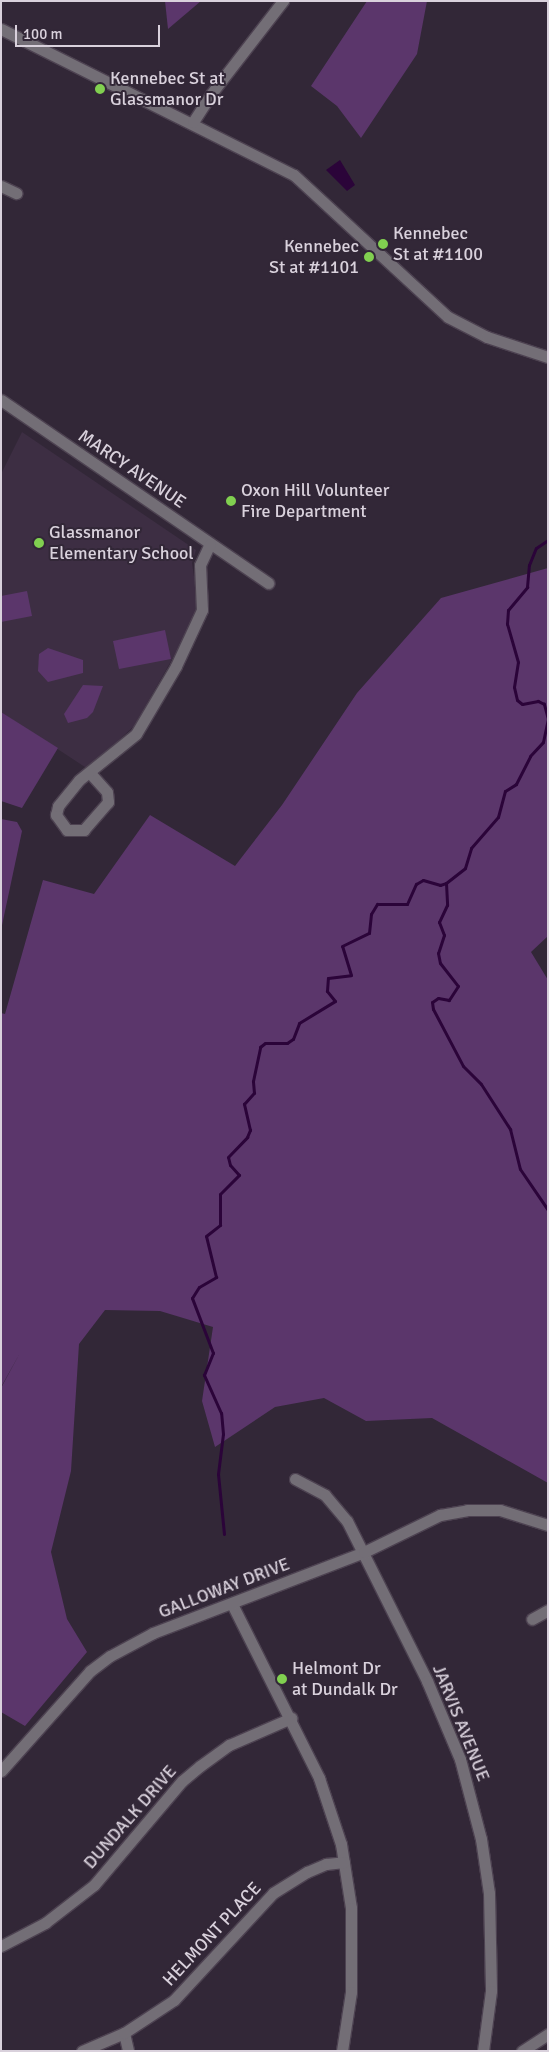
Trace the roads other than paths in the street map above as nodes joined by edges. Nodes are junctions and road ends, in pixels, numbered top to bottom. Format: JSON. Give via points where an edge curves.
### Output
{"nodes":[{"id":1,"x":283,"y":1,"type":"edge"},
{"id":2,"x":1,"y":29,"type":"edge"},
{"id":3,"x":193,"y":122,"type":"junction"},
{"id":4,"x":1,"y":186,"type":"edge"},
{"id":5,"x":16,"y":193,"type":"dead end"},
{"id":6,"x":548,"y":357,"type":"edge"},
{"id":7,"x":1,"y":400,"type":"edge"},
{"id":8,"x":210,"y":544,"type":"junction"},
{"id":9,"x":268,"y":584,"type":"dead end"},
{"id":10,"x":90,"y":773,"type":"junction"},
{"id":11,"x":296,"y":1479,"type":"dead end"},
{"id":12,"x":548,"y":1525,"type":"edge"},
{"id":13,"x":364,"y":1552,"type":"junction"},
{"id":14,"x":232,"y":1604,"type":"junction"},
{"id":15,"x":548,"y":1610,"type":"edge"},
{"id":16,"x":532,"y":1619,"type":"dead end"},
{"id":17,"x":291,"y":1718,"type":"junction"},
{"id":18,"x":1,"y":1771,"type":"edge"},
{"id":19,"x":344,"y":1862,"type":"junction"},
{"id":20,"x":1,"y":1946,"type":"edge"},
{"id":21,"x":124,"y":2033,"type":"junction"},
{"id":22,"x":548,"y":2034,"type":"edge"},
{"id":23,"x":82,"y":2051,"type":"edge"},
{"id":24,"x":128,"y":2051,"type":"edge"},
{"id":25,"x":342,"y":2051,"type":"edge"},
{"id":26,"x":483,"y":2051,"type":"edge"},
{"id":27,"x":522,"y":2051,"type":"edge"}],
"edges":[{"from":1,"to":3,"type":"street"},
{"from":2,"to":3,"type":"street"},
{"from":3,"to":6,"type":"street","via":[[294,175],[448,317],[486,337]]},
{"from":4,"to":5,"type":"street"},
{"from":7,"to":8,"type":"street","name":"MARCY AVENUE"},
{"from":8,"to":9,"type":"street","name":"MARCY AVENUE"},
{"from":8,"to":10,"type":"street","via":[[200,565],[203,604],[200,618],[164,691],[136,734]]},
{"from":10,"to":10,"type":"street","via":[[79,780],[58,806],[56,815],[67,830],[84,830],[108,802],[107,792]]},
{"from":11,"to":13,"type":"street","name":"JARVIS AVENUE","via":[[317,1488],[335,1504]]},
{"from":12,"to":13,"type":"street","name":"GALLOWAY DRIVE","via":[[500,1510],[467,1510],[440,1516]]},
{"from":13,"to":14,"type":"street","name":"GALLOWAY DRIVE"},
{"from":13,"to":26,"type":"street","name":"JARVIS AVENUE","via":[[448,1728],[470,1794],[484,1856],[490,1918],[491,1991]]},
{"from":14,"to":17,"type":"street"},
{"from":14,"to":18,"type":"street","name":"GALLOWAY DRIVE","via":[[160,1630],[110,1656],[75,1686]]},
{"from":15,"to":16,"type":"street"},
{"from":17,"to":19,"type":"street","via":[[319,1778]]},
{"from":17,"to":20,"type":"street","name":"DUNDALK DRIVE","via":[[230,1745],[200,1766],[182,1781],[94,1885],[45,1923]]},
{"from":19,"to":21,"type":"street","name":"HELMONT PLACE","via":[[313,1869],[273,1893],[174,2000]]},
{"from":19,"to":25,"type":"street","via":[[351,1908],[351,1992]]},
{"from":21,"to":23,"type":"street","name":"HELMONT PLACE"},
{"from":21,"to":24,"type":"street"},
{"from":22,"to":27,"type":"street"}]}
